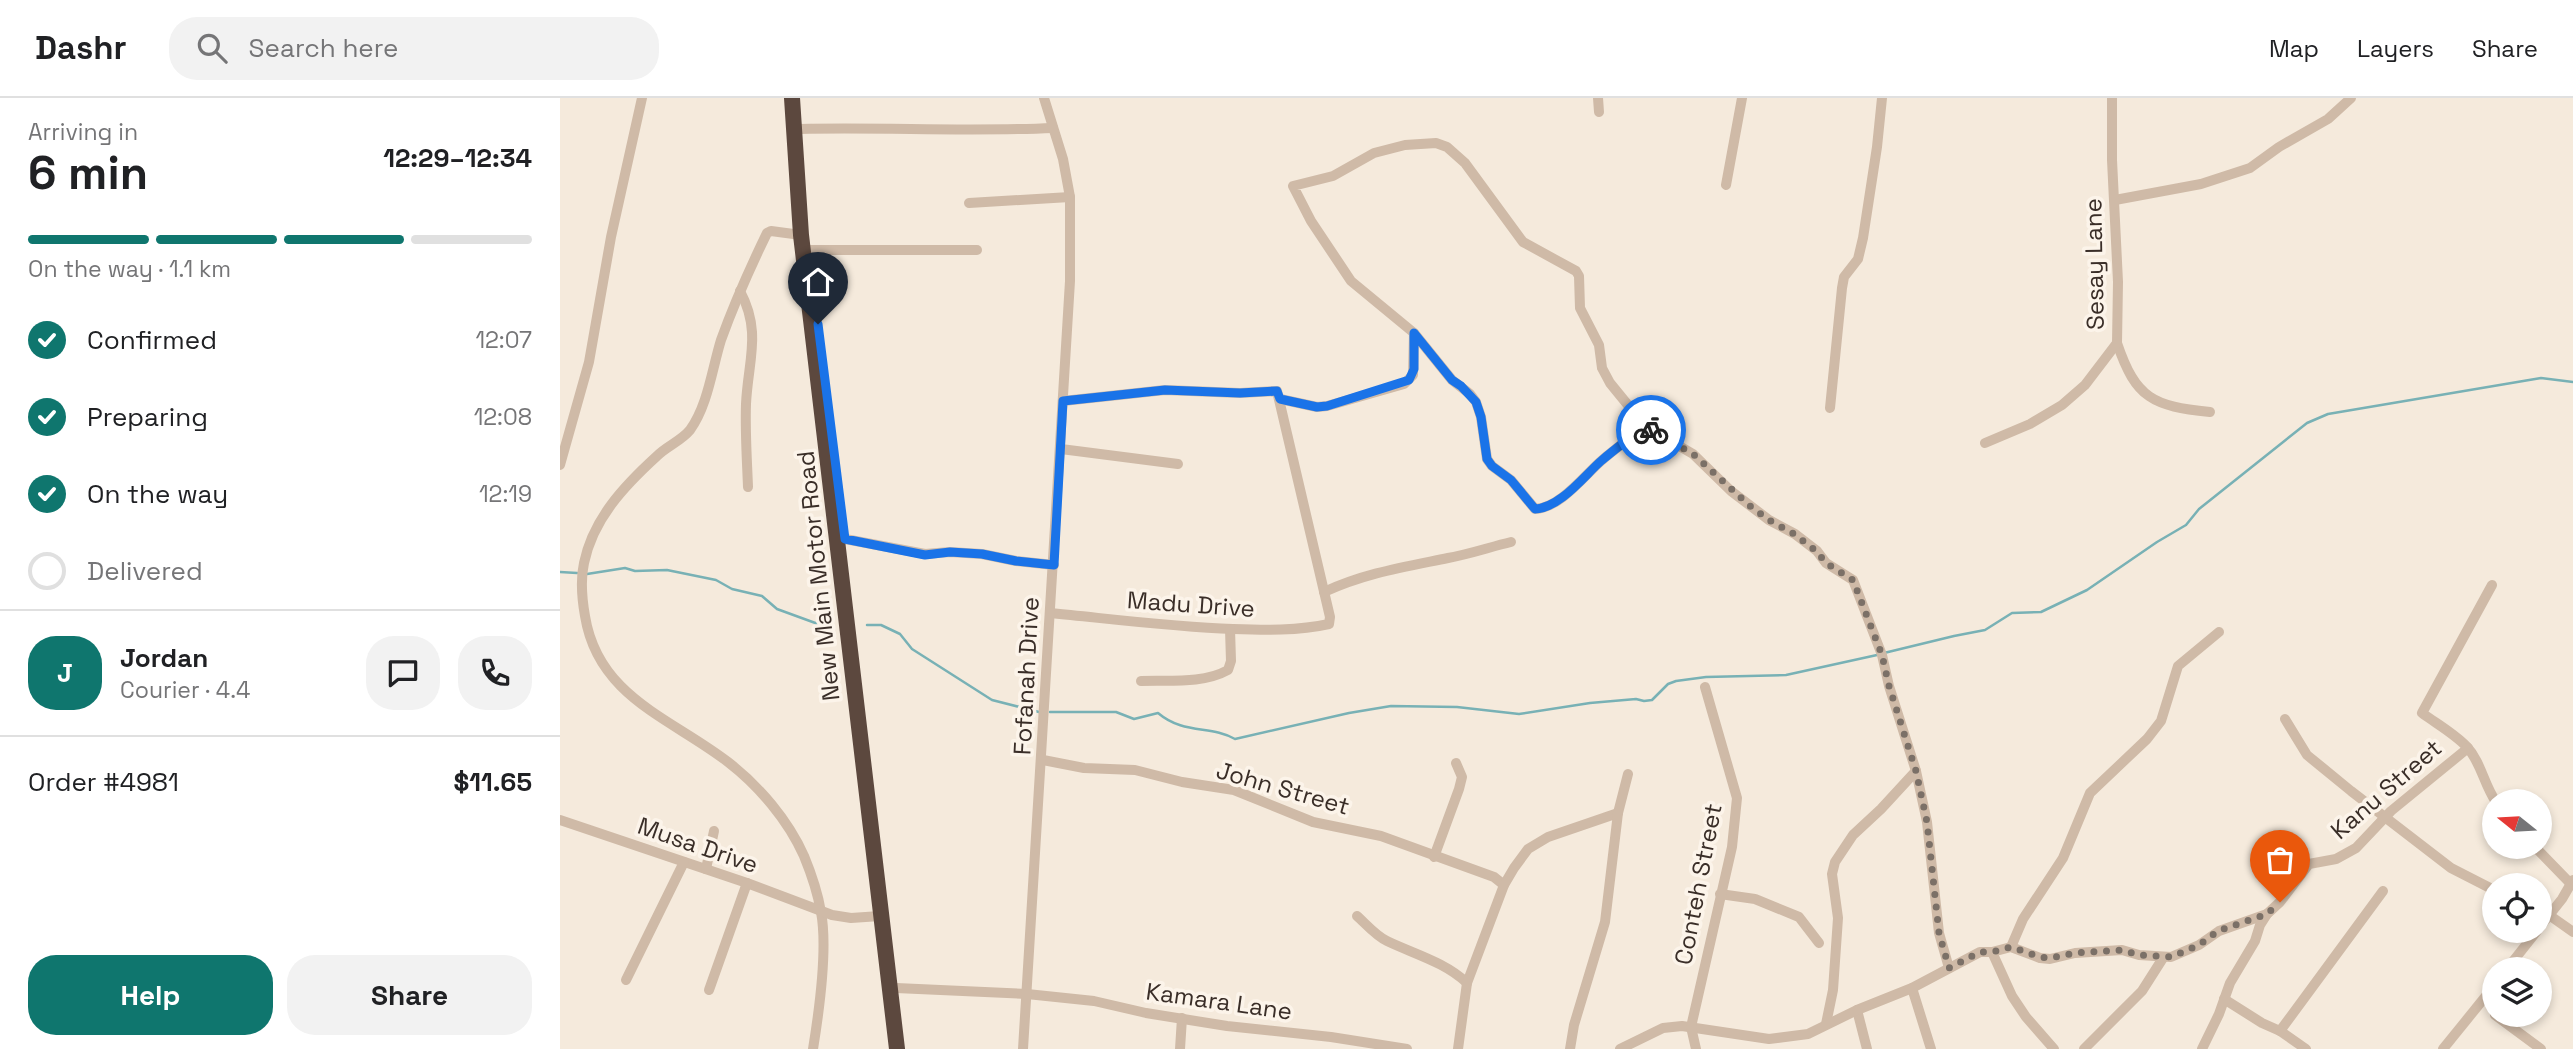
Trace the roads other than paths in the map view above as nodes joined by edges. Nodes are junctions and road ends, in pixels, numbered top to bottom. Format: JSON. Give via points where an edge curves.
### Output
{"nodes":[{"id":1,"x":642,"y":98,"type":"edge"},
{"id":2,"x":792,"y":98,"type":"edge"},
{"id":3,"x":799,"y":98,"type":"edge"},
{"id":4,"x":1044,"y":98,"type":"edge"},
{"id":5,"x":1598,"y":98,"type":"edge"},
{"id":6,"x":1742,"y":98,"type":"edge"},
{"id":7,"x":1882,"y":98,"type":"edge"},
{"id":8,"x":2112,"y":98,"type":"edge"},
{"id":9,"x":2351,"y":98,"type":"edge"},
{"id":10,"x":1599,"y":113,"type":"dead end"},
{"id":11,"x":1053,"y":128,"type":"junction"},
{"id":12,"x":800,"y":129,"type":"junction"},
{"id":13,"x":1726,"y":185,"type":"dead end"},
{"id":14,"x":1070,"y":197,"type":"junction"},
{"id":15,"x":2115,"y":200,"type":"junction"},
{"id":16,"x":970,"y":204,"type":"dead end"},
{"id":17,"x":801,"y":235,"type":"junction"},
{"id":18,"x":810,"y":250,"type":"junction"},
{"id":19,"x":977,"y":250,"type":"dead end"},
{"id":20,"x":740,"y":291,"type":"junction"},
{"id":21,"x":1414,"y":333,"type":"junction"},
{"id":22,"x":2117,"y":343,"type":"junction"},
{"id":23,"x":1280,"y":399,"type":"junction"},
{"id":24,"x":1063,"y":401,"type":"junction"},
{"id":25,"x":1830,"y":408,"type":"dead end"},
{"id":26,"x":2210,"y":412,"type":"dead end"},
{"id":27,"x":1645,"y":426,"type":"junction"},
{"id":28,"x":1984,"y":443,"type":"dead end"},
{"id":29,"x":1061,"y":449,"type":"junction"},
{"id":30,"x":1178,"y":464,"type":"dead end"},
{"id":31,"x":560,"y":465,"type":"edge"},
{"id":32,"x":748,"y":487,"type":"dead end"},
{"id":33,"x":845,"y":539,"type":"junction"},
{"id":34,"x":1511,"y":542,"type":"dead end"},
{"id":35,"x":1054,"y":565,"type":"junction"},
{"id":36,"x":2492,"y":585,"type":"dead end"},
{"id":37,"x":1324,"y":592,"type":"junction"},
{"id":38,"x":1051,"y":613,"type":"junction"},
{"id":39,"x":1230,"y":629,"type":"junction"},
{"id":40,"x":2219,"y":632,"type":"dead end"},
{"id":41,"x":1142,"y":681,"type":"dead end"},
{"id":42,"x":1705,"y":687,"type":"dead end"},
{"id":43,"x":2285,"y":719,"type":"dead end"},
{"id":44,"x":2468,"y":747,"type":"junction"},
{"id":45,"x":1043,"y":760,"type":"junction"},
{"id":46,"x":1456,"y":763,"type":"dead end"},
{"id":47,"x":1916,"y":771,"type":"junction"},
{"id":48,"x":1628,"y":774,"type":"dead end"},
{"id":49,"x":2487,"y":789,"type":"edge"},
{"id":50,"x":1618,"y":813,"type":"junction"},
{"id":51,"x":2386,"y":817,"type":"junction"},
{"id":52,"x":560,"y":820,"type":"edge"},
{"id":53,"x":714,"y":831,"type":"dead end"},
{"id":54,"x":1434,"y":857,"type":"junction"},
{"id":55,"x":2548,"y":859,"type":"edge"},
{"id":56,"x":684,"y":862,"type":"junction"},
{"id":57,"x":706,"y":869,"type":"junction"},
{"id":58,"x":2572,"y":882,"type":"edge"},
{"id":59,"x":747,"y":883,"type":"junction"},
{"id":60,"x":2482,"y":884,"type":"edge"},
{"id":61,"x":1504,"y":885,"type":"junction"},
{"id":62,"x":2383,"y":891,"type":"dead end"},
{"id":63,"x":1720,"y":894,"type":"junction"},
{"id":64,"x":2552,"y":911,"type":"edge"},
{"id":65,"x":821,"y":912,"type":"junction"},
{"id":66,"x":2267,"y":914,"type":"junction"},
{"id":67,"x":880,"y":916,"type":"junction"},
{"id":68,"x":1357,"y":916,"type":"dead end"},
{"id":69,"x":2552,"y":917,"type":"edge"},
{"id":70,"x":2573,"y":932,"type":"edge"},
{"id":71,"x":1819,"y":943,"type":"dead end"},
{"id":72,"x":2528,"y":943,"type":"edge"},
{"id":73,"x":2011,"y":947,"type":"junction"},
{"id":74,"x":1992,"y":952,"type":"junction"},
{"id":75,"x":2517,"y":957,"type":"edge"},
{"id":76,"x":2163,"y":958,"type":"junction"},
{"id":77,"x":1949,"y":968,"type":"junction"},
{"id":78,"x":626,"y":980,"type":"dead end"},
{"id":79,"x":1467,"y":983,"type":"junction"},
{"id":80,"x":897,"y":988,"type":"junction"},
{"id":81,"x":1912,"y":988,"type":"junction"},
{"id":82,"x":709,"y":990,"type":"dead end"},
{"id":83,"x":1027,"y":994,"type":"junction"},
{"id":84,"x":2224,"y":999,"type":"junction"},
{"id":85,"x":2482,"y":1001,"type":"edge"},
{"id":86,"x":2480,"y":1004,"type":"joint"},
{"id":87,"x":1857,"y":1010,"type":"junction"},
{"id":88,"x":1182,"y":1018,"type":"junction"},
{"id":89,"x":1826,"y":1024,"type":"junction"},
{"id":90,"x":1691,"y":1027,"type":"junction"},
{"id":91,"x":2511,"y":1027,"type":"edge"},
{"id":92,"x":2280,"y":1031,"type":"junction"},
{"id":93,"x":813,"y":1049,"type":"edge"},
{"id":94,"x":897,"y":1049,"type":"edge"},
{"id":95,"x":904,"y":1049,"type":"edge"},
{"id":96,"x":1023,"y":1049,"type":"edge"},
{"id":97,"x":1180,"y":1049,"type":"edge"},
{"id":98,"x":1407,"y":1049,"type":"edge"},
{"id":99,"x":1458,"y":1049,"type":"edge"},
{"id":100,"x":1570,"y":1049,"type":"edge"},
{"id":101,"x":1620,"y":1049,"type":"edge"},
{"id":102,"x":1696,"y":1049,"type":"edge"},
{"id":103,"x":1867,"y":1049,"type":"edge"},
{"id":104,"x":1931,"y":1049,"type":"edge"},
{"id":105,"x":2054,"y":1049,"type":"edge"},
{"id":106,"x":2084,"y":1049,"type":"edge"},
{"id":107,"x":2202,"y":1049,"type":"edge"},
{"id":108,"x":2306,"y":1049,"type":"edge"},
{"id":109,"x":2443,"y":1049,"type":"edge"},
{"id":110,"x":2541,"y":1049,"type":"edge"}],
"edges":[{"from":1,"to":31,"type":"street","via":[[589,362]]},
{"from":2,"to":17,"type":"highway","name":"New Main Motor Road"},
{"from":3,"to":12,"type":"highway","name":"New Main Motor Road"},
{"from":4,"to":11,"type":"street","name":"Fofanah Drive"},
{"from":5,"to":10,"type":"street"},
{"from":6,"to":13,"type":"street"},
{"from":7,"to":25,"type":"street","via":[[1863,238],[1842,288]]},
{"from":8,"to":15,"type":"street","name":"Sesay Lane"},
{"from":9,"to":15,"type":"street","via":[[2328,119],[2250,168],[2201,184]]},
{"from":11,"to":12,"type":"street"},
{"from":11,"to":14,"type":"street","name":"Fofanah Drive"},
{"from":12,"to":18,"type":"highway","name":"New Main Motor Road"},
{"from":14,"to":16,"type":"street"},
{"from":14,"to":24,"type":"street","name":"Fofanah Drive"},
{"from":15,"to":22,"type":"street","name":"Sesay Lane"},
{"from":17,"to":20,"type":"street","via":[[769,231]]},
{"from":17,"to":67,"type":"highway","name":"New Main Motor Road"},
{"from":18,"to":19,"type":"street"},
{"from":18,"to":33,"type":"highway","name":"New Main Motor Road"},
{"from":20,"to":32,"type":"street","via":[[749,307],[753,331],[746,404]]},
{"from":20,"to":65,"type":"street","via":[[692,426],[623,488],[603,515],[583,565],[582,594],[587,626],[603,664],[632,699],[727,762],[773,806],[804,856]]},
{"from":21,"to":23,"type":"street","via":[[1413,375],[1404,384],[1327,406]]},
{"from":21,"to":27,"type":"street","via":[[1476,402],[1487,459],[1535,509],[1559,499]]},
{"from":21,"to":27,"type":"street","via":[[1345,274],[1293,186],[1333,176],[1374,153],[1436,143],[1465,163],[1523,242],[1576,271],[1580,308],[1599,345],[1602,368]]},
{"from":22,"to":26,"type":"street","via":[[2139,390],[2184,409]]},
{"from":22,"to":28,"type":"street","name":"Sesay Lane","via":[[2085,385],[2062,405],[2031,424]]},
{"from":23,"to":24,"type":"street","via":[[1277,391],[1165,390]]},
{"from":23,"to":37,"type":"street"},
{"from":24,"to":29,"type":"street","name":"Fofanah Drive"},
{"from":27,"to":47,"type":"street","via":[[1693,454],[1750,506],[1853,580],[1882,655]]},
{"from":29,"to":30,"type":"street"},
{"from":29,"to":35,"type":"street","name":"Fofanah Drive"},
{"from":33,"to":35,"type":"street","via":[[925,555],[971,553]]},
{"from":33,"to":80,"type":"highway","name":"New Main Motor Road"},
{"from":34,"to":37,"type":"street","via":[[1380,571]]},
{"from":35,"to":38,"type":"street","name":"Fofanah Drive"},
{"from":36,"to":44,"type":"street","via":[[2422,713]]},
{"from":37,"to":39,"type":"street","name":"Madu Drive","via":[[1329,624]]},
{"from":38,"to":39,"type":"street","name":"Madu Drive"},
{"from":38,"to":45,"type":"street","name":"Fofanah Drive"},
{"from":39,"to":41,"type":"street","via":[[1228,670],[1185,680]]},
{"from":40,"to":73,"type":"street","via":[[2178,667],[2161,721],[2091,793],[2063,858],[2023,919]]},
{"from":42,"to":63,"type":"street","name":"Conteh Street","via":[[1737,798],[1732,847]]},
{"from":43,"to":51,"type":"street","via":[[2307,755]]},
{"from":44,"to":49,"type":"street"},
{"from":44,"to":51,"type":"street","name":"Kanu Street"},
{"from":45,"to":54,"type":"street","name":"John Street","via":[[1084,768],[1135,770],[1234,790],[1313,822],[1381,836]]},
{"from":45,"to":83,"type":"street","name":"Fofanah Drive"},
{"from":46,"to":54,"type":"street","via":[[1462,777]]},
{"from":47,"to":77,"type":"street","via":[[1927,822],[1939,933]]},
{"from":47,"to":89,"type":"street","via":[[1853,835],[1835,862],[1838,918]]},
{"from":48,"to":50,"type":"street"},
{"from":50,"to":61,"type":"street","via":[[1548,837],[1528,849]]},
{"from":50,"to":100,"type":"street","via":[[1605,922]]},
{"from":51,"to":60,"type":"street","via":[[2451,868]]},
{"from":51,"to":66,"type":"street","name":"Kanu Street","via":[[2346,855],[2309,864]]},
{"from":52,"to":56,"type":"street","name":"Musa Drive"},
{"from":53,"to":57,"type":"street"},
{"from":54,"to":61,"type":"street","name":"John Street","via":[[1494,877]]},
{"from":55,"to":58,"type":"street"},
{"from":56,"to":57,"type":"street","name":"Musa Drive"},
{"from":56,"to":78,"type":"street"},
{"from":57,"to":59,"type":"street","name":"Musa Drive"},
{"from":58,"to":64,"type":"street"},
{"from":59,"to":65,"type":"street","name":"Musa Drive"},
{"from":59,"to":82,"type":"street"},
{"from":61,"to":79,"type":"street"},
{"from":62,"to":92,"type":"street"},
{"from":63,"to":71,"type":"street","via":[[1755,899],[1799,917]]},
{"from":63,"to":90,"type":"street","name":"Conteh Street"},
{"from":65,"to":67,"type":"street","name":"Musa Drive","via":[[841,918]]},
{"from":65,"to":93,"type":"street"},
{"from":66,"to":76,"type":"street"},
{"from":66,"to":84,"type":"street","name":"Kanu Street"},
{"from":67,"to":94,"type":"highway","name":"New Main Motor Road"},
{"from":68,"to":79,"type":"street","via":[[1384,940],[1460,975]]},
{"from":69,"to":70,"type":"street"},
{"from":72,"to":75,"type":"street"},
{"from":73,"to":74,"type":"street"},
{"from":73,"to":76,"type":"street","via":[[2050,958],[2122,950]]},
{"from":74,"to":77,"type":"street","via":[[1980,952]]},
{"from":74,"to":105,"type":"street","via":[[2012,996]]},
{"from":76,"to":106,"type":"street","via":[[2142,991]]},
{"from":77,"to":81,"type":"street"},
{"from":79,"to":99,"type":"street"},
{"from":80,"to":83,"type":"street","name":"Kamara Lane"},
{"from":80,"to":95,"type":"highway","name":"New Main Motor Road"},
{"from":81,"to":87,"type":"street"},
{"from":81,"to":104,"type":"street"},
{"from":83,"to":88,"type":"street","name":"Kamara Lane"},
{"from":83,"to":96,"type":"street","name":"Fofanah Drive"},
{"from":84,"to":92,"type":"street"},
{"from":84,"to":107,"type":"street","name":"Kanu Street"},
{"from":85,"to":86,"type":"street"},
{"from":86,"to":109,"type":"street"},
{"from":87,"to":89,"type":"street"},
{"from":87,"to":103,"type":"street"},
{"from":88,"to":97,"type":"street"},
{"from":88,"to":98,"type":"street","name":"Kamara Lane"},
{"from":89,"to":90,"type":"street","via":[[1808,1034],[1769,1039]]},
{"from":90,"to":101,"type":"street","via":[[1663,1028]]},
{"from":90,"to":102,"type":"street","name":"Conteh Street"},
{"from":91,"to":110,"type":"street"},
{"from":92,"to":108,"type":"street"}]}
